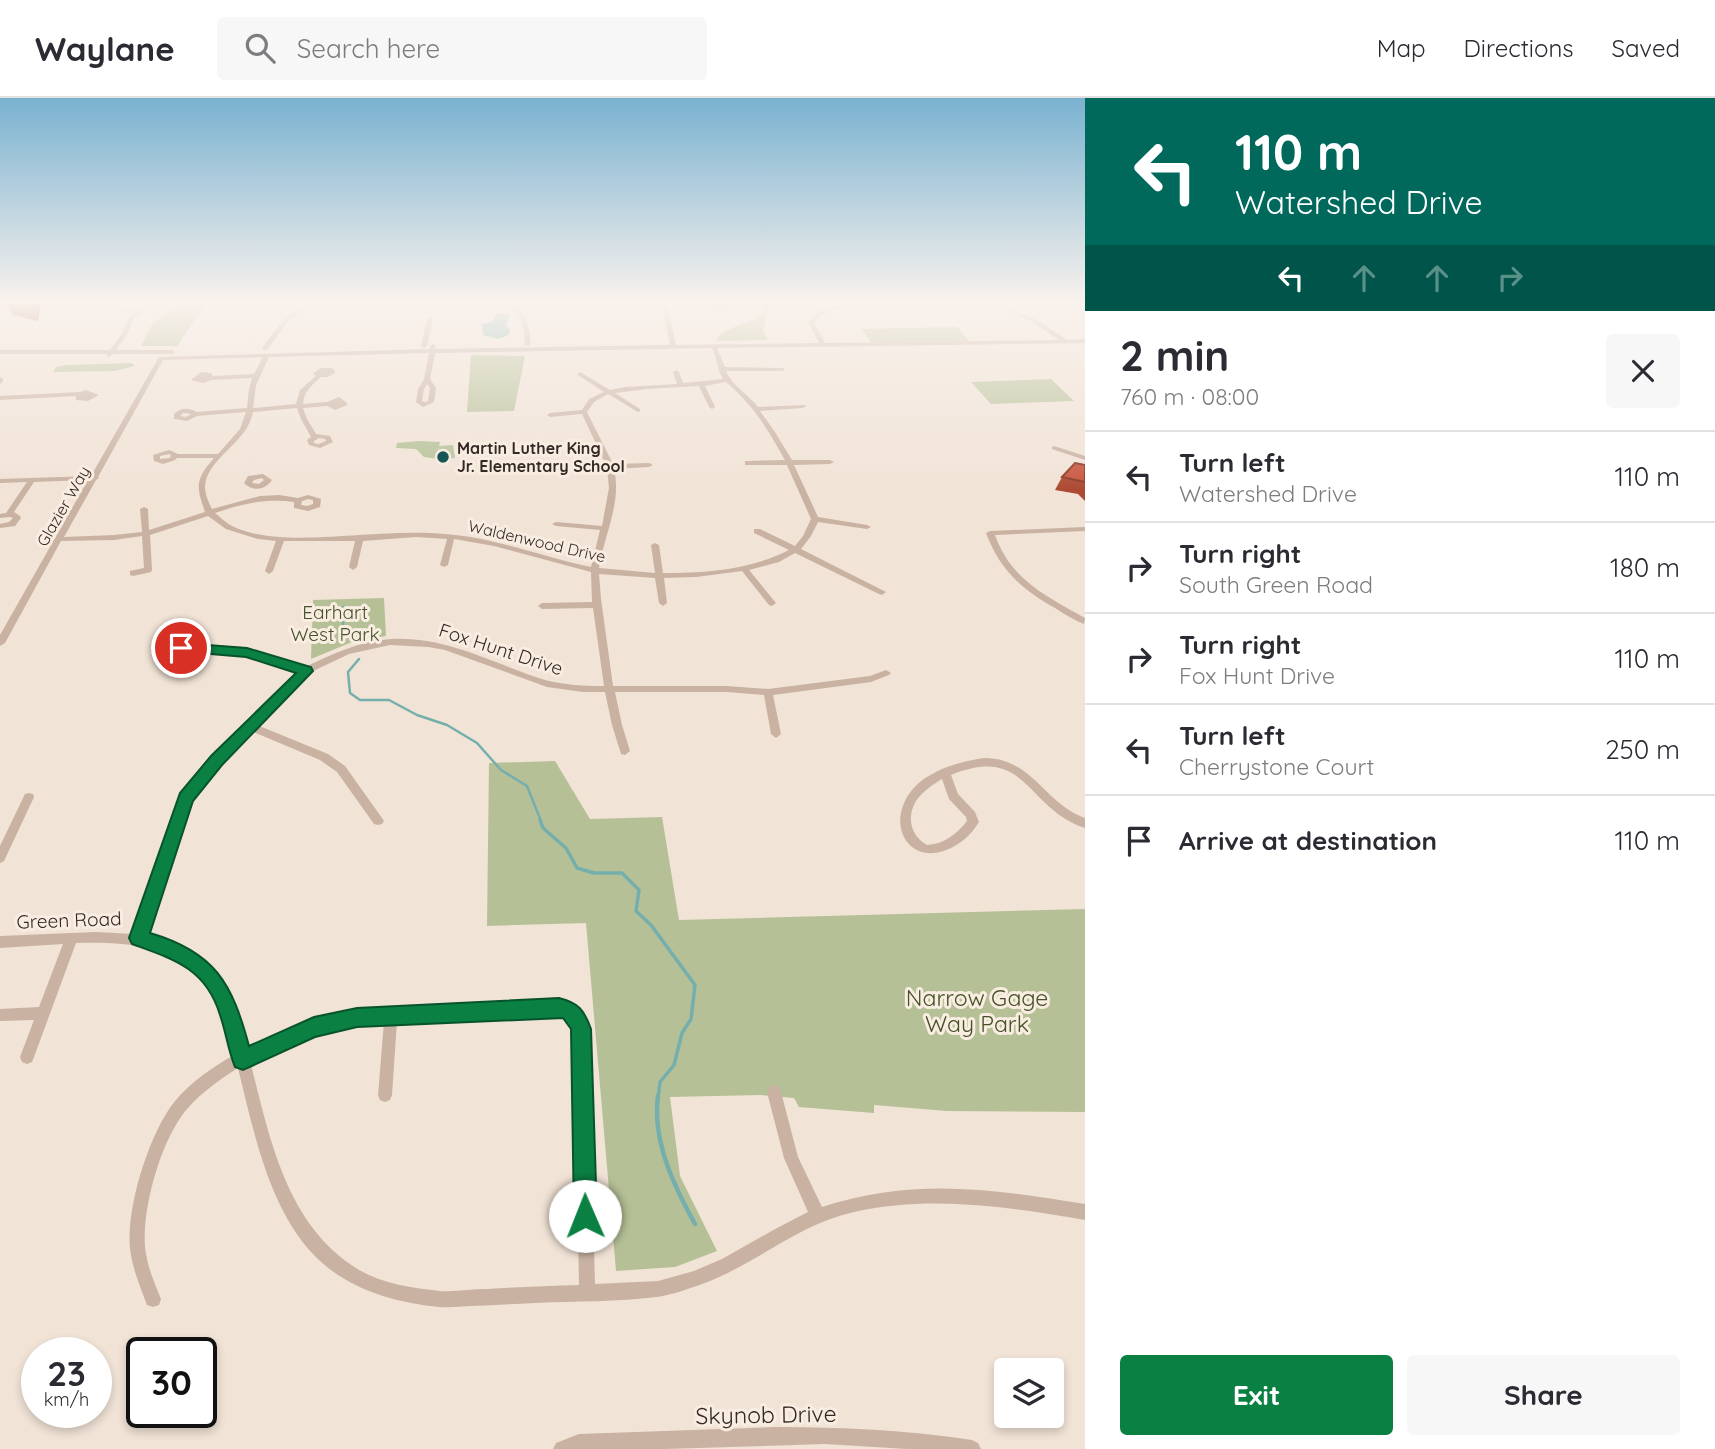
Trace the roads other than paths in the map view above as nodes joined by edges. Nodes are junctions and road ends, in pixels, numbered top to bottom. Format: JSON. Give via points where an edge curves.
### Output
{"nodes":[{"id":1,"x":161,"y":364,"type":"edge"},
{"id":2,"x":261,"y":364,"type":"edge"},
{"id":3,"x":429,"y":364,"type":"edge"},
{"id":4,"x":719,"y":364,"type":"edge"},
{"id":5,"x":721,"y":369,"type":"junction"},
{"id":6,"x":782,"y":369,"type":"dead end"},
{"id":7,"x":676,"y":372,"type":"dead end"},
{"id":8,"x":258,"y":373,"type":"junction"},
{"id":9,"x":580,"y":374,"type":"dead end"},
{"id":10,"x":319,"y":376,"type":"dead end"},
{"id":11,"x":211,"y":378,"type":"dead end"},
{"id":12,"x":427,"y":379,"type":"dead end"},
{"id":13,"x":727,"y":380,"type":"junction"},
{"id":14,"x":681,"y":386,"type":"junction"},
{"id":15,"x":702,"y":386,"type":"junction"},
{"id":16,"x":609,"y":390,"type":"junction"},
{"id":17,"x":80,"y":394,"type":"dead end"},
{"id":18,"x":0,"y":398,"type":"edge"},
{"id":19,"x":328,"y":404,"type":"dead end"},
{"id":20,"x":299,"y":405,"type":"junction"},
{"id":21,"x":803,"y":406,"type":"dead end"},
{"id":22,"x":712,"y":407,"type":"dead end"},
{"id":23,"x":755,"y":409,"type":"junction"},
{"id":24,"x":638,"y":410,"type":"dead end"},
{"id":25,"x":249,"y":411,"type":"junction"},
{"id":26,"x":584,"y":412,"type":"junction"},
{"id":27,"x":195,"y":414,"type":"dead end"},
{"id":28,"x":550,"y":415,"type":"dead end"},
{"id":29,"x":314,"y":437,"type":"dead end"},
{"id":30,"x":1054,"y":448,"type":"dead end"},
{"id":31,"x":175,"y":456,"type":"dead end"},
{"id":32,"x":220,"y":456,"type":"junction"},
{"id":33,"x":1085,"y":457,"type":"edge"},
{"id":34,"x":830,"y":462,"type":"dead end"},
{"id":35,"x":748,"y":463,"type":"dead end"},
{"id":36,"x":789,"y":463,"type":"junction"},
{"id":37,"x":649,"y":465,"type":"dead end"},
{"id":38,"x":610,"y":466,"type":"junction"},
{"id":39,"x":576,"y":468,"type":"dead end"},
{"id":40,"x":95,"y":478,"type":"junction"},
{"id":41,"x":32,"y":480,"type":"junction"},
{"id":42,"x":0,"y":481,"type":"edge"},
{"id":43,"x":257,"y":487,"type":"dead end"},
{"id":44,"x":258,"y":498,"type":"junction"},
{"id":45,"x":298,"y":500,"type":"dead end"},
{"id":46,"x":144,"y":509,"type":"dead end"},
{"id":47,"x":210,"y":514,"type":"junction"},
{"id":48,"x":4,"y":515,"type":"edge"},
{"id":49,"x":815,"y":519,"type":"junction"},
{"id":50,"x":556,"y":524,"type":"dead end"},
{"id":51,"x":0,"y":526,"type":"edge"},
{"id":52,"x":867,"y":527,"type":"dead end"},
{"id":53,"x":603,"y":528,"type":"junction"},
{"id":54,"x":1085,"y":529,"type":"edge"},
{"id":55,"x":757,"y":531,"type":"dead end"},
{"id":56,"x":146,"y":533,"type":"junction"},
{"id":57,"x":360,"y":537,"type":"junction"},
{"id":58,"x":451,"y":537,"type":"junction"},
{"id":59,"x":60,"y":540,"type":"junction"},
{"id":60,"x":280,"y":540,"type":"junction"},
{"id":61,"x":655,"y":545,"type":"dead end"},
{"id":62,"x":795,"y":550,"type":"junction"},
{"id":63,"x":444,"y":565,"type":"dead end"},
{"id":64,"x":354,"y":567,"type":"dead end"},
{"id":65,"x":159,"y":568,"type":"dead end"},
{"id":66,"x":148,"y":570,"type":"junction"},
{"id":67,"x":595,"y":570,"type":"junction"},
{"id":68,"x":745,"y":570,"type":"junction"},
{"id":69,"x":269,"y":571,"type":"dead end"},
{"id":70,"x":133,"y":573,"type":"dead end"},
{"id":71,"x":660,"y":575,"type":"junction"},
{"id":72,"x":882,"y":592,"type":"dead end"},
{"id":73,"x":663,"y":603,"type":"dead end"},
{"id":74,"x":772,"y":603,"type":"dead end"},
{"id":75,"x":597,"y":605,"type":"junction"},
{"id":76,"x":542,"y":606,"type":"dead end"},
{"id":77,"x":1084,"y":621,"type":"edge"},
{"id":78,"x":0,"y":643,"type":"edge"},
{"id":79,"x":161,"y":646,"type":"dead end"},
{"id":80,"x":306,"y":671,"type":"junction"},
{"id":81,"x":886,"y":673,"type":"dead end"},
{"id":82,"x":609,"y":688,"type":"junction"},
{"id":83,"x":768,"y":692,"type":"junction"},
{"id":84,"x":251,"y":727,"type":"junction"},
{"id":85,"x":776,"y":734,"type":"dead end"},
{"id":86,"x":625,"y":751,"type":"dead end"},
{"id":87,"x":945,"y":774,"type":"junction"},
{"id":88,"x":29,"y":797,"type":"dead end"},
{"id":89,"x":378,"y":821,"type":"dead end"},
{"id":90,"x":1085,"y":823,"type":"edge"},
{"id":91,"x":0,"y":858,"type":"edge"},
{"id":92,"x":138,"y":938,"type":"junction"},
{"id":93,"x":71,"y":939,"type":"junction"},
{"id":94,"x":0,"y":942,"type":"edge"},
{"id":95,"x":44,"y":1013,"type":"junction"},
{"id":96,"x":0,"y":1014,"type":"edge"},
{"id":97,"x":391,"y":1016,"type":"junction"},
{"id":98,"x":27,"y":1057,"type":"dead end"},
{"id":99,"x":243,"y":1059,"type":"junction"},
{"id":100,"x":774,"y":1092,"type":"dead end"},
{"id":101,"x":385,"y":1095,"type":"dead end"},
{"id":102,"x":1085,"y":1212,"type":"edge"},
{"id":103,"x":818,"y":1216,"type":"junction"},
{"id":104,"x":587,"y":1292,"type":"junction"},
{"id":105,"x":153,"y":1299,"type":"dead end"},
{"id":106,"x":810,"y":1443,"type":"edge"},
{"id":107,"x":704,"y":1445,"type":"edge"},
{"id":108,"x":562,"y":1449,"type":"edge"},
{"id":109,"x":972,"y":1449,"type":"edge"}],
"edges":[{"from":1,"to":40,"type":"street","name":"Glazier Way"},
{"from":2,"to":8,"type":"street"},
{"from":3,"to":12,"type":"street"},
{"from":4,"to":5,"type":"street"},
{"from":5,"to":6,"type":"street"},
{"from":5,"to":13,"type":"street"},
{"from":7,"to":14,"type":"street"},
{"from":8,"to":11,"type":"street"},
{"from":8,"to":25,"type":"street"},
{"from":9,"to":16,"type":"street"},
{"from":10,"to":20,"type":"street","via":[[303,390]]},
{"from":13,"to":15,"type":"street"},
{"from":13,"to":23,"type":"street","via":[[740,388]]},
{"from":14,"to":15,"type":"street"},
{"from":14,"to":16,"type":"street"},
{"from":15,"to":22,"type":"street"},
{"from":16,"to":24,"type":"street"},
{"from":16,"to":26,"type":"street","via":[[591,399]]},
{"from":17,"to":18,"type":"street"},
{"from":19,"to":20,"type":"street"},
{"from":20,"to":25,"type":"street"},
{"from":20,"to":29,"type":"street"},
{"from":21,"to":23,"type":"street"},
{"from":23,"to":36,"type":"street"},
{"from":25,"to":27,"type":"street"},
{"from":25,"to":32,"type":"street","via":[[241,434]]},
{"from":26,"to":28,"type":"street"},
{"from":26,"to":38,"type":"street"},
{"from":30,"to":33,"type":"street"},
{"from":31,"to":32,"type":"street"},
{"from":32,"to":47,"type":"street","via":[[202,481]]},
{"from":34,"to":36,"type":"street"},
{"from":35,"to":36,"type":"street"},
{"from":36,"to":49,"type":"street"},
{"from":37,"to":38,"type":"street"},
{"from":38,"to":39,"type":"street"},
{"from":38,"to":53,"type":"street","via":[[612,490]]},
{"from":40,"to":41,"type":"street"},
{"from":40,"to":59,"type":"street","name":"Glazier Way"},
{"from":41,"to":42,"type":"street"},
{"from":41,"to":48,"type":"street"},
{"from":43,"to":44,"type":"street"},
{"from":44,"to":45,"type":"street"},
{"from":44,"to":47,"type":"street"},
{"from":46,"to":56,"type":"street"},
{"from":47,"to":56,"type":"street"},
{"from":47,"to":60,"type":"street","name":"Waldenwood Drive","via":[[246,535]]},
{"from":48,"to":51,"type":"street","via":[[15,515],[17,520]]},
{"from":49,"to":52,"type":"street"},
{"from":49,"to":62,"type":"street"},
{"from":50,"to":53,"type":"street"},
{"from":53,"to":67,"type":"street"},
{"from":54,"to":77,"type":"street","via":[[990,533],[1021,584]]},
{"from":55,"to":62,"type":"street"},
{"from":56,"to":59,"type":"street"},
{"from":56,"to":66,"type":"street"},
{"from":57,"to":58,"type":"street","name":"Waldenwood Drive"},
{"from":57,"to":60,"type":"street","name":"Waldenwood Drive"},
{"from":57,"to":64,"type":"street"},
{"from":58,"to":63,"type":"street","name":"Waldenwood Drive"},
{"from":58,"to":67,"type":"street","name":"Waldenwood Drive"},
{"from":59,"to":78,"type":"street","name":"Glazier Way"},
{"from":60,"to":69,"type":"street"},
{"from":61,"to":71,"type":"street"},
{"from":62,"to":68,"type":"street","name":"Waldenwood Drive"},
{"from":62,"to":72,"type":"street"},
{"from":65,"to":66,"type":"street"},
{"from":66,"to":70,"type":"street"},
{"from":67,"to":71,"type":"street","name":"Waldenwood Drive"},
{"from":67,"to":75,"type":"street"},
{"from":68,"to":71,"type":"street","name":"Waldenwood Drive"},
{"from":68,"to":74,"type":"street"},
{"from":71,"to":73,"type":"street"},
{"from":75,"to":76,"type":"street"},
{"from":75,"to":82,"type":"street"},
{"from":79,"to":80,"type":"street","via":[[247,652]]},
{"from":80,"to":82,"type":"street","name":"Fox Hunt Drive","via":[[329,657],[370,644],[411,642],[446,647],[565,688]]},
{"from":80,"to":84,"type":"street","name":"Fox Hunt Drive"},
{"from":81,"to":83,"type":"street","name":"Fox Hunt Drive"},
{"from":82,"to":83,"type":"street","name":"Fox Hunt Drive"},
{"from":82,"to":86,"type":"street"},
{"from":83,"to":85,"type":"street"},
{"from":84,"to":89,"type":"street","via":[[324,757],[341,769]]},
{"from":84,"to":92,"type":"street","name":"Fox Hunt Drive","via":[[186,798]]},
{"from":87,"to":87,"type":"street","via":[[953,796],[973,822],[944,847],[926,850],[908,833],[908,803]]},
{"from":87,"to":90,"type":"street","via":[[983,762],[1006,764],[1017,768],[1071,820]]},
{"from":88,"to":91,"type":"street"},
{"from":92,"to":93,"type":"street","name":"Green Road"},
{"from":92,"to":99,"type":"street","name":"Green Road","via":[[191,958],[212,978],[229,1009]]},
{"from":93,"to":94,"type":"street","name":"Green Road"},
{"from":93,"to":95,"type":"street"},
{"from":95,"to":96,"type":"street"},
{"from":95,"to":98,"type":"street"},
{"from":97,"to":99,"type":"street","via":[[357,1017],[314,1027]]},
{"from":97,"to":101,"type":"street"},
{"from":97,"to":104,"type":"street","via":[[559,1007],[576,1017],[581,1029]]},
{"from":99,"to":104,"type":"street","name":"Green Road","via":[[274,1178],[287,1206],[306,1236],[357,1278],[411,1297],[442,1299]]},
{"from":99,"to":105,"type":"street","via":[[197,1088],[158,1143],[135,1230],[140,1272]]},
{"from":100,"to":103,"type":"street","via":[[791,1158]]},
{"from":102,"to":103,"type":"street","name":"Green Road","via":[[959,1194],[900,1196]]},
{"from":103,"to":104,"type":"street","name":"Green Road","via":[[686,1282],[658,1289]]},
{"from":106,"to":107,"type":"street","name":"Skynob Drive"},
{"from":106,"to":109,"type":"street","name":"Skynob Drive","via":[[930,1441]]},
{"from":107,"to":108,"type":"street","name":"Skynob Drive","via":[[579,1443]]}]}
